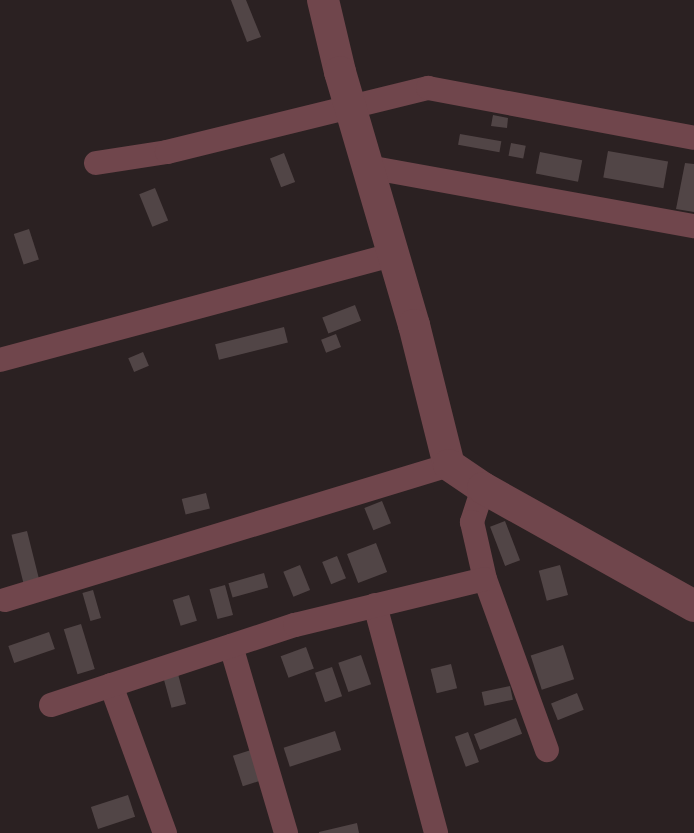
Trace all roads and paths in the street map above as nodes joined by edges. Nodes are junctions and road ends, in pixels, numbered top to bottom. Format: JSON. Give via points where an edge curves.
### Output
{"nodes":[{"id":1,"x":323,"y":0,"type":"edge"},
{"id":2,"x":350,"y":105,"type":"junction"},
{"id":3,"x":694,"y":138,"type":"edge"},
{"id":4,"x":96,"y":163,"type":"dead end"},
{"id":5,"x":368,"y":167,"type":"junction"},
{"id":6,"x":694,"y":226,"type":"edge"},
{"id":7,"x":393,"y":255,"type":"junction"},
{"id":8,"x":0,"y":360,"type":"edge"},
{"id":9,"x":450,"y":465,"type":"junction"},
{"id":10,"x":483,"y":488,"type":"junction"},
{"id":11,"x":485,"y":579,"type":"junction"},
{"id":12,"x":5,"y":600,"type":"dead end"},
{"id":13,"x":375,"y":605,"type":"junction"},
{"id":14,"x":694,"y":606,"type":"edge"},
{"id":15,"x":231,"y":646,"type":"junction"},
{"id":16,"x":111,"y":685,"type":"junction"},
{"id":17,"x":51,"y":705,"type":"dead end"},
{"id":18,"x":547,"y":750,"type":"dead end"},
{"id":19,"x":165,"y":833,"type":"edge"},
{"id":20,"x":286,"y":833,"type":"edge"},
{"id":21,"x":436,"y":833,"type":"edge"}],
"edges":[{"from":1,"to":2,"type":"street"},
{"from":2,"to":3,"type":"street","via":[[428,88]]},
{"from":2,"to":4,"type":"street","via":[[167,152]]},
{"from":2,"to":5,"type":"street"},
{"from":5,"to":6,"type":"street"},
{"from":5,"to":7,"type":"street"},
{"from":7,"to":8,"type":"street"},
{"from":7,"to":9,"type":"street"},
{"from":9,"to":10,"type":"street"},
{"from":9,"to":12,"type":"street"},
{"from":10,"to":11,"type":"street","via":[[472,522]]},
{"from":10,"to":14,"type":"street"},
{"from":11,"to":13,"type":"street"},
{"from":11,"to":18,"type":"street"},
{"from":13,"to":15,"type":"street"},
{"from":13,"to":21,"type":"street"},
{"from":15,"to":16,"type":"street"},
{"from":15,"to":20,"type":"street"},
{"from":16,"to":17,"type":"street"},
{"from":16,"to":19,"type":"street"}]}
